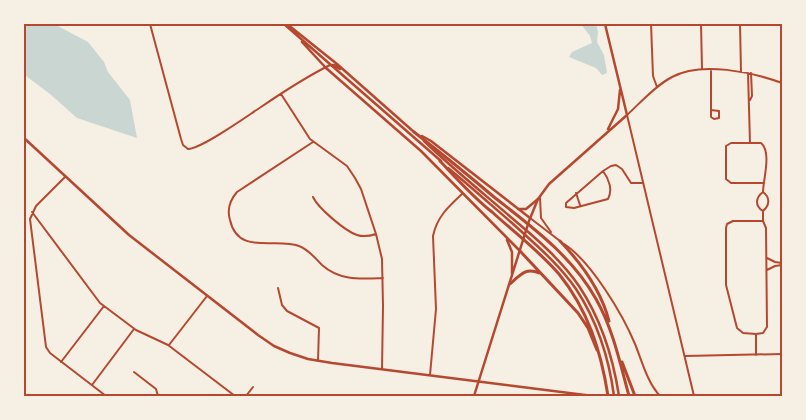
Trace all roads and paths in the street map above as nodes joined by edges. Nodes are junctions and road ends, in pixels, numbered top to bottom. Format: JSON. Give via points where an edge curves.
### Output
{"nodes":[{"id":1,"x":150,"y":24,"type":"edge"},
{"id":2,"x":286,"y":24,"type":"edge"},
{"id":3,"x":605,"y":24,"type":"edge"},
{"id":4,"x":651,"y":24,"type":"edge"},
{"id":5,"x":701,"y":24,"type":"edge"},
{"id":6,"x":740,"y":24,"type":"edge"},
{"id":7,"x":296,"y":35,"type":"junction"},
{"id":8,"x":330,"y":65,"type":"junction"},
{"id":9,"x":326,"y":68,"type":"junction"},
{"id":10,"x":702,"y":69,"type":"junction"},
{"id":11,"x":711,"y":70,"type":"junction"},
{"id":12,"x":741,"y":72,"type":"junction"},
{"id":13,"x":750,"y":73,"type":"junction"},
{"id":14,"x":353,"y":78,"type":"junction"},
{"id":15,"x":782,"y":83,"type":"edge"},
{"id":16,"x":620,"y":86,"type":"junction"},
{"id":17,"x":657,"y":87,"type":"junction"},
{"id":18,"x":282,"y":94,"type":"junction"},
{"id":19,"x":711,"y":110,"type":"dead end"},
{"id":20,"x":627,"y":115,"type":"junction"},
{"id":21,"x":414,"y":132,"type":"junction"},
{"id":22,"x":24,"y":140,"type":"edge"},
{"id":23,"x":598,"y":140,"type":"junction"},
{"id":24,"x":313,"y":142,"type":"junction"},
{"id":25,"x":750,"y":143,"type":"junction"},
{"id":26,"x":440,"y":161,"type":"junction"},
{"id":27,"x":604,"y":171,"type":"junction"},
{"id":28,"x":65,"y":176,"type":"junction"},
{"id":29,"x":643,"y":183,"type":"junction"},
{"id":30,"x":763,"y":183,"type":"junction"},
{"id":31,"x":763,"y":192,"type":"junction"},
{"id":32,"x":463,"y":194,"type":"junction"},
{"id":33,"x":576,"y":194,"type":"junction"},
{"id":34,"x":312,"y":197,"type":"dead end"},
{"id":35,"x":539,"y":197,"type":"junction"},
{"id":36,"x":580,"y":206,"type":"junction"},
{"id":37,"x":518,"y":209,"type":"junction"},
{"id":38,"x":32,"y":212,"type":"junction"},
{"id":39,"x":763,"y":212,"type":"junction"},
{"id":40,"x":530,"y":220,"type":"junction"},
{"id":41,"x":763,"y":221,"type":"junction"},
{"id":42,"x":376,"y":234,"type":"junction"},
{"id":43,"x":504,"y":235,"type":"junction"},
{"id":44,"x":554,"y":236,"type":"junction"},
{"id":45,"x":560,"y":241,"type":"junction"},
{"id":46,"x":521,"y":249,"type":"junction"},
{"id":47,"x":767,"y":258,"type":"junction"},
{"id":48,"x":782,"y":264,"type":"edge"},
{"id":49,"x":767,"y":270,"type":"junction"},
{"id":50,"x":542,"y":274,"type":"junction"},
{"id":51,"x":383,"y":278,"type":"junction"},
{"id":52,"x":512,"y":278,"type":"junction"},
{"id":53,"x":510,"y":284,"type":"junction"},
{"id":54,"x":278,"y":288,"type":"dead end"},
{"id":55,"x":207,"y":296,"type":"junction"},
{"id":56,"x":104,"y":306,"type":"junction"},
{"id":57,"x":134,"y":329,"type":"junction"},
{"id":58,"x":611,"y":332,"type":"junction"},
{"id":59,"x":756,"y":334,"type":"junction"},
{"id":60,"x":169,"y":345,"type":"junction"},
{"id":61,"x":618,"y":351,"type":"junction"},
{"id":62,"x":782,"y":354,"type":"edge"},
{"id":63,"x":756,"y":355,"type":"junction"},
{"id":64,"x":684,"y":356,"type":"junction"},
{"id":65,"x":601,"y":360,"type":"junction"},
{"id":66,"x":318,"y":361,"type":"junction"},
{"id":67,"x":61,"y":362,"type":"junction"},
{"id":68,"x":382,"y":369,"type":"junction"},
{"id":69,"x":134,"y":372,"type":"dead end"},
{"id":70,"x":430,"y":376,"type":"junction"},
{"id":71,"x":479,"y":382,"type":"junction"},
{"id":72,"x":92,"y":385,"type":"junction"},
{"id":73,"x":253,"y":387,"type":"dead end"},
{"id":74,"x":106,"y":396,"type":"edge"},
{"id":75,"x":158,"y":396,"type":"edge"},
{"id":76,"x":236,"y":396,"type":"edge"},
{"id":77,"x":246,"y":396,"type":"edge"},
{"id":78,"x":474,"y":396,"type":"edge"},
{"id":79,"x":593,"y":396,"type":"edge"},
{"id":80,"x":608,"y":396,"type":"edge"},
{"id":81,"x":614,"y":396,"type":"edge"},
{"id":82,"x":619,"y":396,"type":"edge"},
{"id":83,"x":630,"y":396,"type":"edge"},
{"id":84,"x":635,"y":396,"type":"edge"},
{"id":85,"x":660,"y":396,"type":"edge"},
{"id":86,"x":694,"y":396,"type":"edge"}],
"edges":[{"from":1,"to":18,"type":"street","via":[[181,139],[187,148],[203,143]]},
{"from":2,"to":7,"type":"main road"},
{"from":2,"to":14,"type":"main road"},
{"from":3,"to":16,"type":"main road"},
{"from":4,"to":17,"type":"street","via":[[653,76]]},
{"from":5,"to":10,"type":"street"},
{"from":6,"to":12,"type":"street"},
{"from":7,"to":8,"type":"main road"},
{"from":7,"to":9,"type":"main road"},
{"from":8,"to":9,"type":"street"},
{"from":8,"to":14,"type":"main road"},
{"from":8,"to":26,"type":"main road"},
{"from":9,"to":18,"type":"street"},
{"from":9,"to":32,"type":"main road","via":[[413,144]]},
{"from":10,"to":11,"type":"street"},
{"from":10,"to":17,"type":"street","via":[[679,74]]},
{"from":11,"to":12,"type":"street"},
{"from":11,"to":19,"type":"street"},
{"from":12,"to":13,"type":"street"},
{"from":13,"to":15,"type":"street"},
{"from":13,"to":25,"type":"street"},
{"from":14,"to":21,"type":"main road"},
{"from":16,"to":20,"type":"main road"},
{"from":16,"to":23,"type":"main road","via":[[616,116]]},
{"from":17,"to":20,"type":"street"},
{"from":18,"to":24,"type":"street"},
{"from":20,"to":23,"type":"main road"},
{"from":20,"to":29,"type":"street"},
{"from":21,"to":37,"type":"main road","via":[[431,141]]},
{"from":21,"to":58,"type":"highway","via":[[558,250],[586,284]]},
{"from":21,"to":82,"type":"main road","via":[[544,246],[573,277],[604,334]]},
{"from":22,"to":28,"type":"main road"},
{"from":23,"to":35,"type":"main road","via":[[556,177]]},
{"from":24,"to":42,"type":"street","via":[[340,160],[352,173]]},
{"from":24,"to":51,"type":"street","via":[[237,192],[229,209],[232,227],[250,242],[302,247],[340,276]]},
{"from":25,"to":30,"type":"street","via":[[766,147]]},
{"from":25,"to":30,"type":"street","via":[[726,146],[726,179],[732,183]]},
{"from":26,"to":65,"type":"highway","via":[[560,275],[588,320]]},
{"from":26,"to":81,"type":"main road","via":[[544,251],[570,281],[596,327],[607,359]]},
{"from":27,"to":29,"type":"street","via":[[612,165],[617,166],[630,183]]},
{"from":27,"to":33,"type":"street"},
{"from":27,"to":36,"type":"street","via":[[611,188],[609,198]]},
{"from":28,"to":38,"type":"street"},
{"from":28,"to":55,"type":"main road","via":[[129,235]]},
{"from":29,"to":64,"type":"street"},
{"from":30,"to":31,"type":"street"},
{"from":31,"to":39,"type":"street","via":[[769,201]]},
{"from":31,"to":39,"type":"street","via":[[757,202]]},
{"from":32,"to":43,"type":"main road"},
{"from":32,"to":70,"type":"street","via":[[442,214],[433,236],[436,309]]},
{"from":33,"to":36,"type":"street"},
{"from":33,"to":36,"type":"street","via":[[565,206]]},
{"from":34,"to":42,"type":"street","via":[[322,210],[351,232],[360,236]]},
{"from":35,"to":37,"type":"main road","via":[[526,209]]},
{"from":35,"to":40,"type":"main road"},
{"from":35,"to":44,"type":"street","via":[[541,218]]},
{"from":37,"to":40,"type":"main road"},
{"from":38,"to":56,"type":"street"},
{"from":38,"to":67,"type":"street","via":[[30,221],[46,346]]},
{"from":39,"to":41,"type":"street"},
{"from":40,"to":44,"type":"street"},
{"from":40,"to":46,"type":"main road"},
{"from":41,"to":47,"type":"street"},
{"from":41,"to":59,"type":"street","via":[[732,221],[726,228],[726,285],[737,326],[744,334]]},
{"from":42,"to":51,"type":"street"},
{"from":43,"to":46,"type":"main road"},
{"from":43,"to":52,"type":"main road","via":[[512,252]]},
{"from":44,"to":45,"type":"street"},
{"from":45,"to":58,"type":"highway","via":[[591,280],[608,316]]},
{"from":45,"to":85,"type":"street","via":[[583,262],[611,298],[629,330],[652,386]]},
{"from":46,"to":50,"type":"highway"},
{"from":46,"to":52,"type":"main road"},
{"from":47,"to":48,"type":"street"},
{"from":47,"to":49,"type":"street"},
{"from":48,"to":49,"type":"street"},
{"from":49,"to":59,"type":"street","via":[[767,328]]},
{"from":50,"to":53,"type":"highway","via":[[526,271]]},
{"from":50,"to":65,"type":"highway","via":[[581,318]]},
{"from":51,"to":68,"type":"street"},
{"from":52,"to":53,"type":"main road"},
{"from":53,"to":71,"type":"main road"},
{"from":54,"to":66,"type":"street","via":[[286,311],[320,329]]},
{"from":55,"to":60,"type":"street"},
{"from":55,"to":66,"type":"main road","via":[[274,346]]},
{"from":56,"to":57,"type":"street"},
{"from":56,"to":67,"type":"street"},
{"from":57,"to":60,"type":"street"},
{"from":57,"to":72,"type":"street"},
{"from":58,"to":61,"type":"highway"},
{"from":59,"to":63,"type":"street"},
{"from":60,"to":76,"type":"street"},
{"from":61,"to":83,"type":"highway"},
{"from":61,"to":84,"type":"highway"},
{"from":62,"to":63,"type":"street"},
{"from":63,"to":64,"type":"street"},
{"from":64,"to":86,"type":"street"},
{"from":65,"to":80,"type":"highway"},
{"from":66,"to":68,"type":"main road"},
{"from":67,"to":72,"type":"street"},
{"from":68,"to":70,"type":"main road"},
{"from":69,"to":75,"type":"street","via":[[156,389]]},
{"from":70,"to":71,"type":"main road"},
{"from":71,"to":78,"type":"main road"},
{"from":71,"to":79,"type":"main road"},
{"from":72,"to":74,"type":"street"},
{"from":73,"to":77,"type":"street"}]}
